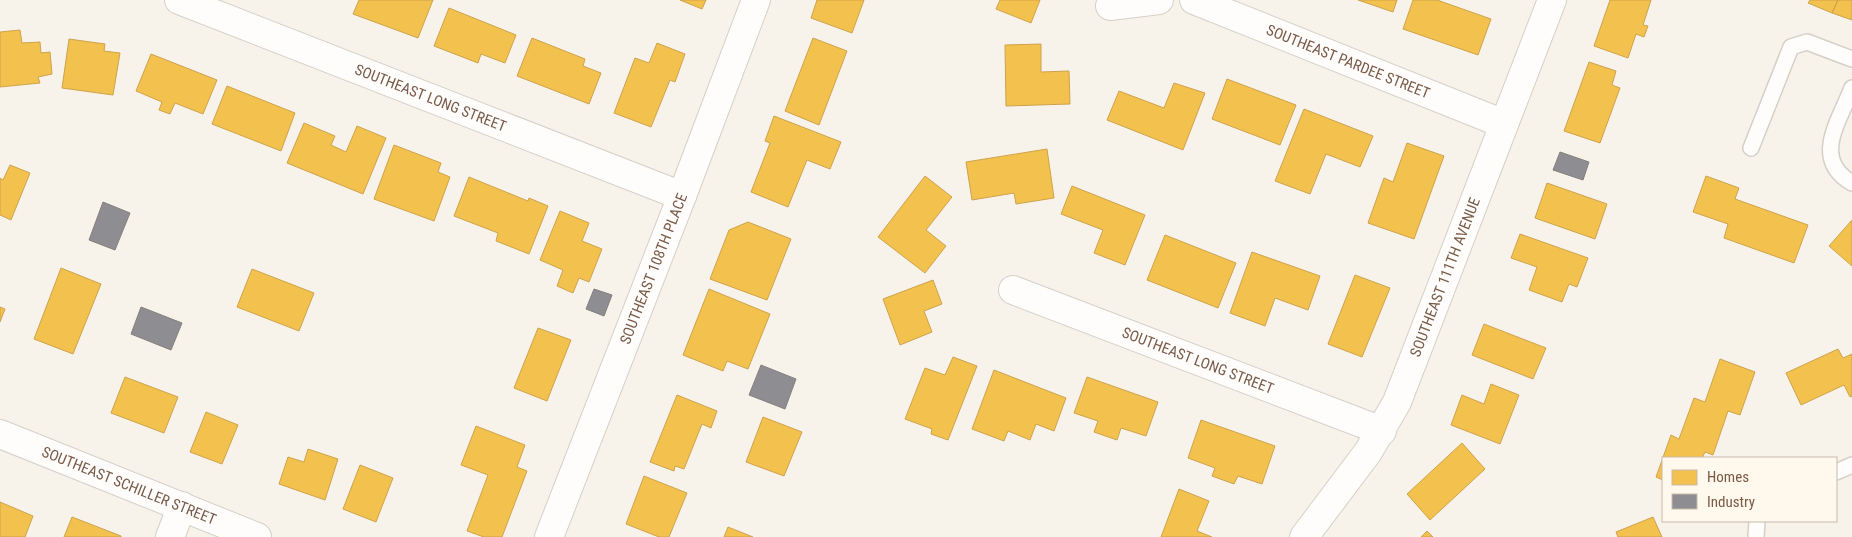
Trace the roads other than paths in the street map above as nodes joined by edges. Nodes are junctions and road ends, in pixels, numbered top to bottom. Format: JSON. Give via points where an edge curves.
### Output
{"nodes":[{"id":1,"x":180,"y":0,"type":"edge"},
{"id":2,"x":756,"y":0,"type":"edge"},
{"id":3,"x":1159,"y":0,"type":"edge"},
{"id":4,"x":1194,"y":0,"type":"edge"},
{"id":5,"x":1552,"y":0,"type":"edge"},
{"id":6,"x":1110,"y":6,"type":"dead end"},
{"id":7,"x":1852,"y":59,"type":"edge"},
{"id":8,"x":1852,"y":88,"type":"edge"},
{"id":9,"x":1504,"y":124,"type":"junction"},
{"id":10,"x":1751,"y":148,"type":"dead end"},
{"id":11,"x":1852,"y":183,"type":"edge"},
{"id":12,"x":682,"y":196,"type":"junction"},
{"id":13,"x":1013,"y":290,"type":"dead end"},
{"id":14,"x":1382,"y":430,"type":"junction"},
{"id":15,"x":0,"y":434,"type":"edge"},
{"id":16,"x":1852,"y":465,"type":"edge"},
{"id":17,"x":1837,"y":472,"type":"edge"},
{"id":18,"x":182,"y":506,"type":"junction"},
{"id":19,"x":1756,"y":522,"type":"edge"},
{"id":20,"x":170,"y":537,"type":"edge"},
{"id":21,"x":257,"y":537,"type":"edge"},
{"id":22,"x":549,"y":537,"type":"edge"},
{"id":23,"x":1304,"y":537,"type":"edge"},
{"id":24,"x":1756,"y":537,"type":"edge"}],
"edges":[{"from":1,"to":12,"type":"street","name":"SOUTHEAST LONG STREET"},
{"from":2,"to":12,"type":"street","name":"SOUTHEAST 108TH PLACE"},
{"from":3,"to":6,"type":"street"},
{"from":4,"to":9,"type":"street","name":"SOUTHEAST PARDEE STREET"},
{"from":5,"to":9,"type":"street","name":"SOUTHEAST 111TH AVENUE"},
{"from":7,"to":10,"type":"lane","via":[[1807,42],[1791,47]]},
{"from":8,"to":11,"type":"lane","via":[[1830,144],[1830,158],[1835,169]]},
{"from":9,"to":14,"type":"street","name":"SOUTHEAST 111TH AVENUE","via":[[1404,384]]},
{"from":12,"to":22,"type":"street","name":"SOUTHEAST 108TH PLACE"},
{"from":13,"to":14,"type":"street","name":"SOUTHEAST LONG STREET"},
{"from":14,"to":23,"type":"street","name":"SOUTHEAST 111TH AVENUE"},
{"from":15,"to":18,"type":"street","name":"SOUTHEAST SCHILLER STREET"},
{"from":16,"to":17,"type":"lane"},
{"from":18,"to":20,"type":"street"},
{"from":18,"to":21,"type":"street","name":"SOUTHEAST SCHILLER STREET"},
{"from":19,"to":24,"type":"lane"}]}
